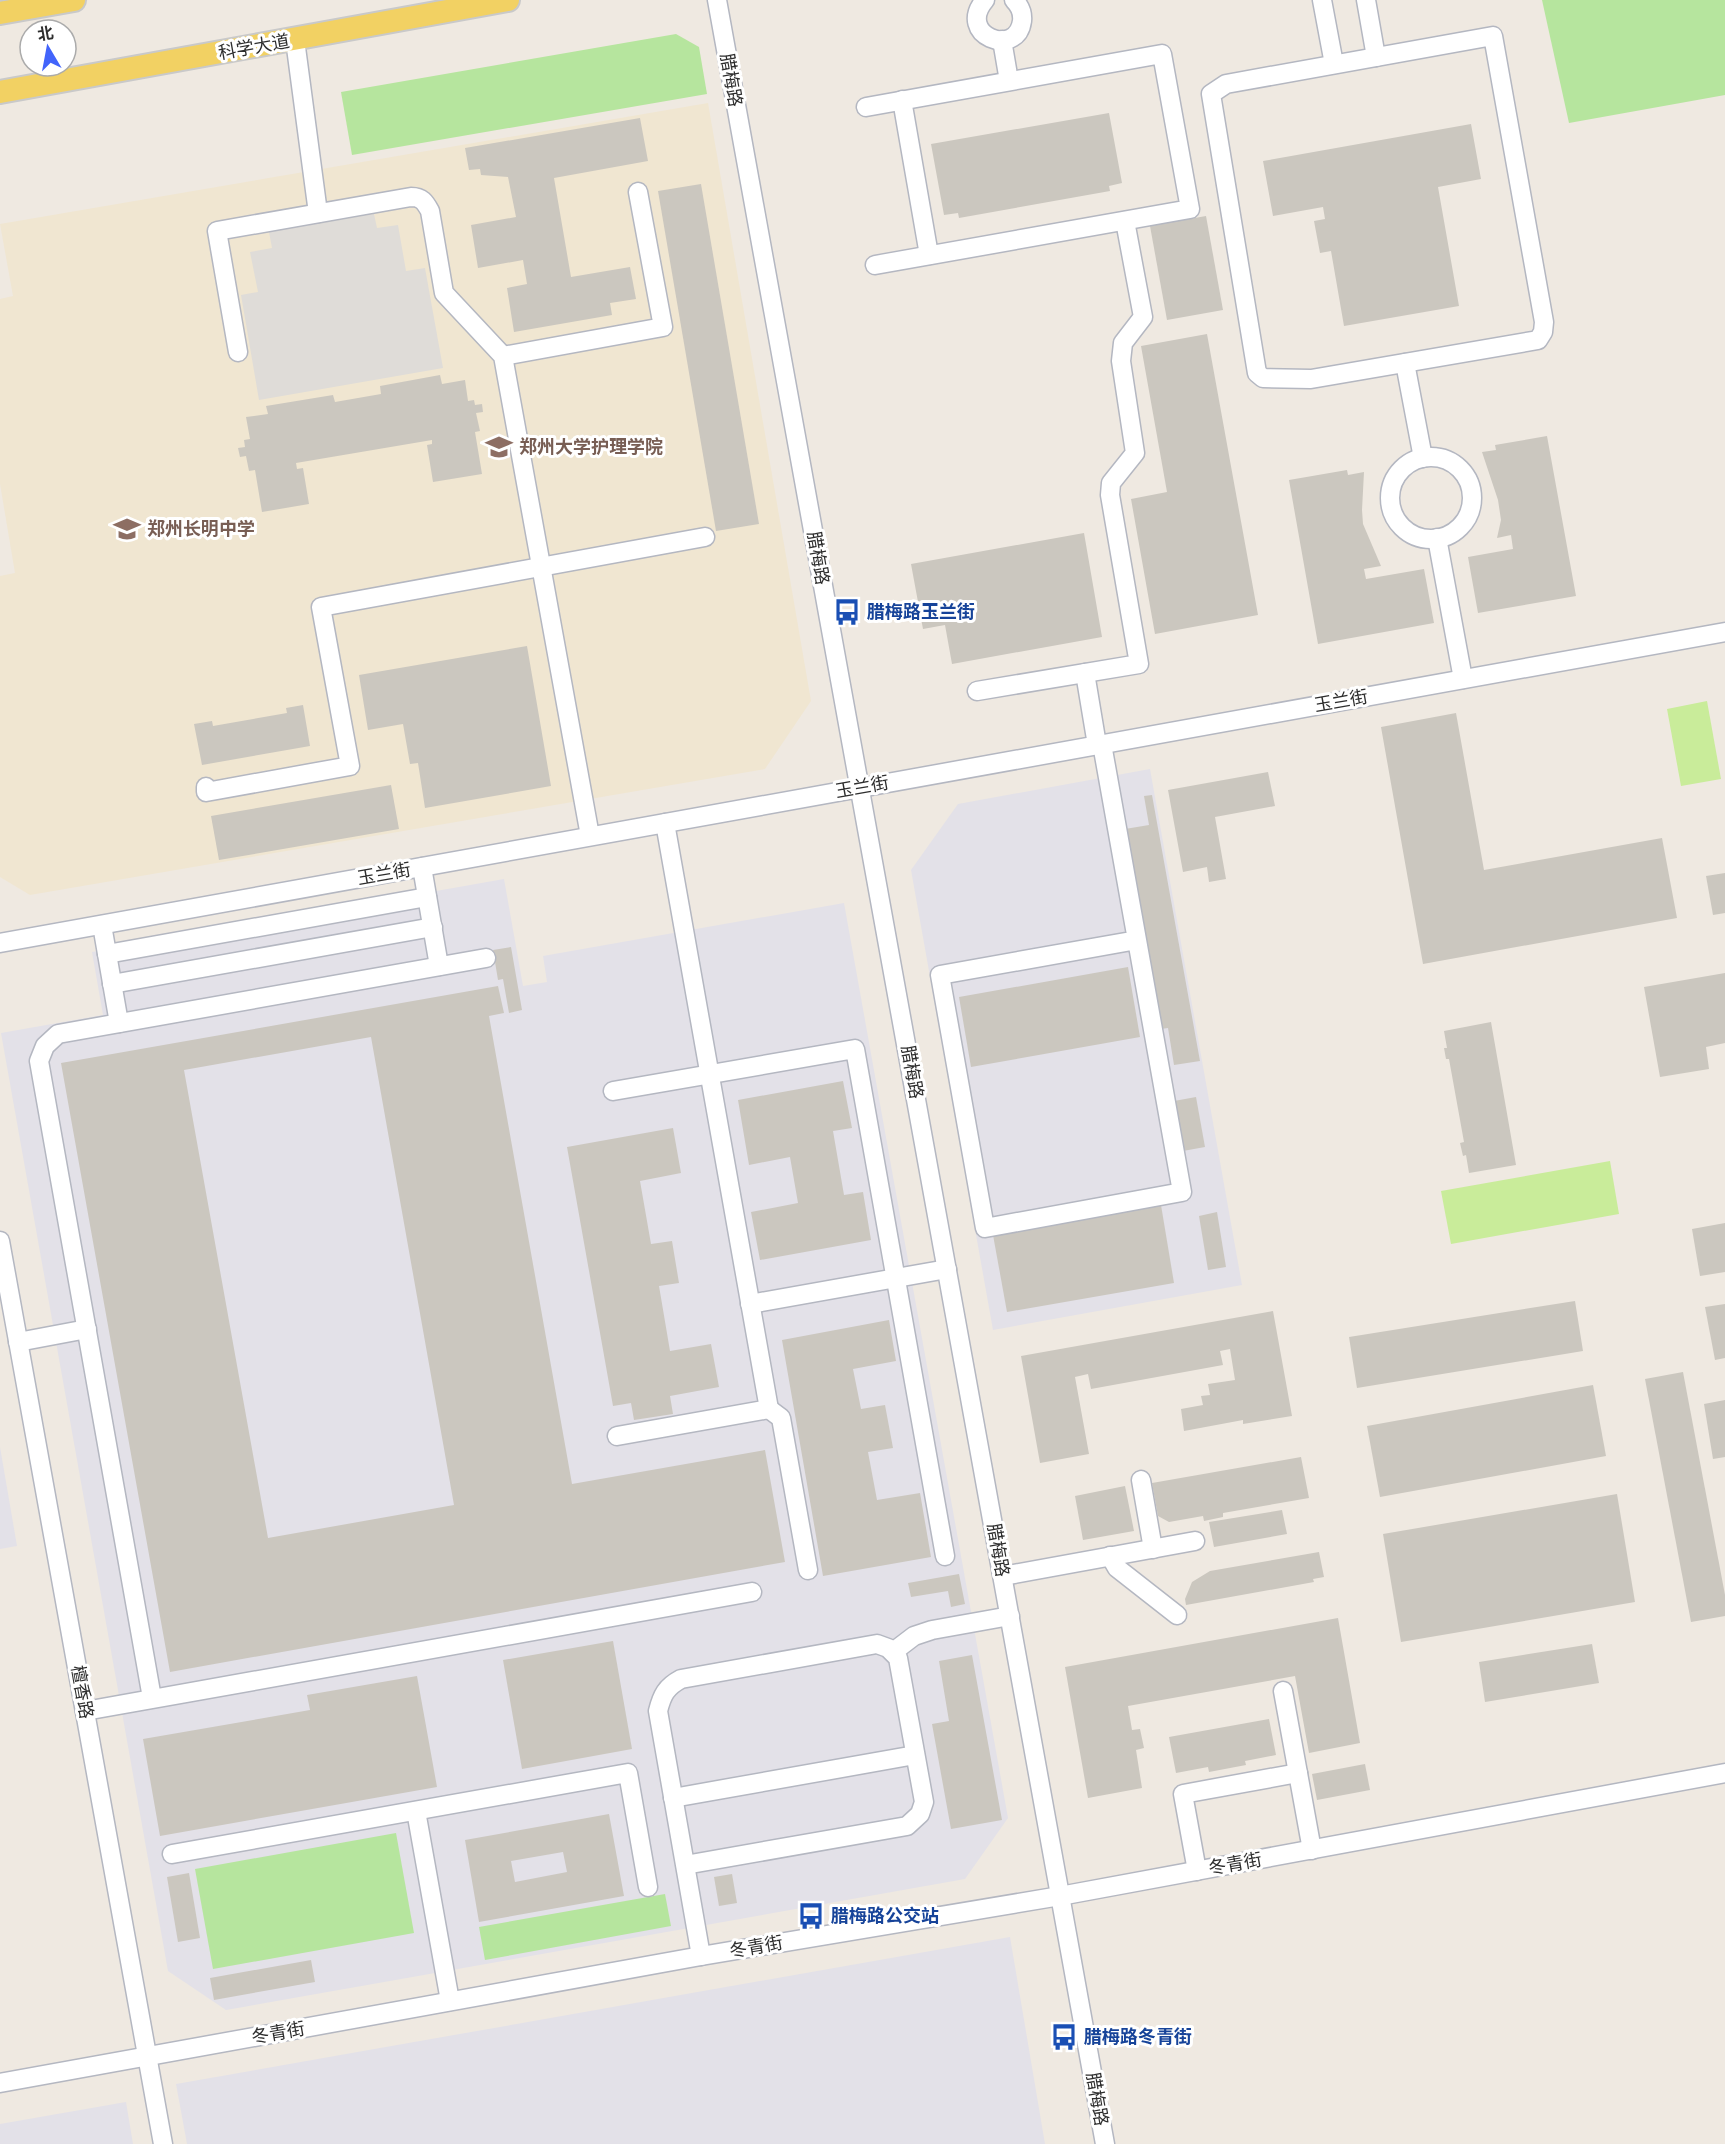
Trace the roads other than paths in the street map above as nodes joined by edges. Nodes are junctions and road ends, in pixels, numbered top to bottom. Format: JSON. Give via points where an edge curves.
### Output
{"nodes":[{"id":1,"x":75,"y":0,"type":"edge"},
{"id":2,"x":508,"y":0,"type":"edge"},
{"id":3,"x":717,"y":0,"type":"edge"},
{"id":4,"x":986,"y":0,"type":"edge"},
{"id":5,"x":1014,"y":0,"type":"edge"},
{"id":6,"x":1322,"y":0,"type":"edge"},
{"id":7,"x":1366,"y":0,"type":"edge"},
{"id":8,"x":0,"y":13,"type":"edge"},
{"id":9,"x":295,"y":40,"type":"junction"},
{"id":10,"x":1002,"y":40,"type":"junction"},
{"id":11,"x":1376,"y":57,"type":"junction"},
{"id":12,"x":1334,"y":64,"type":"junction"},
{"id":13,"x":1009,"y":81,"type":"junction"},
{"id":14,"x":0,"y":92,"type":"edge"},
{"id":15,"x":902,"y":100,"type":"junction"},
{"id":16,"x":866,"y":106,"type":"dead end"},
{"id":17,"x":638,"y":192,"type":"dead end"},
{"id":18,"x":318,"y":213,"type":"junction"},
{"id":19,"x":1125,"y":221,"type":"junction"},
{"id":20,"x":929,"y":255,"type":"junction"},
{"id":21,"x":874,"y":265,"type":"dead end"},
{"id":22,"x":238,"y":352,"type":"dead end"},
{"id":23,"x":503,"y":356,"type":"junction"},
{"id":24,"x":1405,"y":363,"type":"junction"},
{"id":25,"x":1423,"y":458,"type":"junction"},
{"id":26,"x":705,"y":537,"type":"dead end"},
{"id":27,"x":1437,"y":538,"type":"junction"},
{"id":28,"x":541,"y":567,"type":"junction"},
{"id":29,"x":1725,"y":632,"type":"edge"},
{"id":30,"x":1085,"y":673,"type":"junction"},
{"id":31,"x":1463,"y":679,"type":"junction"},
{"id":32,"x":977,"y":692,"type":"dead end"},
{"id":33,"x":1100,"y":745,"type":"junction"},
{"id":34,"x":206,"y":787,"type":"dead end"},
{"id":35,"x":860,"y":788,"type":"junction"},
{"id":36,"x":665,"y":823,"type":"junction"},
{"id":37,"x":591,"y":836,"type":"junction"},
{"id":38,"x":422,"y":867,"type":"junction"},
{"id":39,"x":427,"y":897,"type":"junction"},
{"id":40,"x":102,"y":925,"type":"junction"},
{"id":41,"x":433,"y":927,"type":"junction"},
{"id":42,"x":1137,"y":940,"type":"junction"},
{"id":43,"x":0,"y":943,"type":"edge"},
{"id":44,"x":107,"y":954,"type":"junction"},
{"id":45,"x":486,"y":958,"type":"dead end"},
{"id":46,"x":439,"y":966,"type":"junction"},
{"id":47,"x":112,"y":984,"type":"junction"},
{"id":48,"x":119,"y":1023,"type":"junction"},
{"id":49,"x":710,"y":1074,"type":"junction"},
{"id":50,"x":613,"y":1091,"type":"dead end"},
{"id":51,"x":0,"y":1241,"type":"edge"},
{"id":52,"x":947,"y":1269,"type":"junction"},
{"id":53,"x":895,"y":1278,"type":"junction"},
{"id":54,"x":750,"y":1304,"type":"junction"},
{"id":55,"x":87,"y":1329,"type":"junction"},
{"id":56,"x":18,"y":1342,"type":"junction"},
{"id":57,"x":769,"y":1409,"type":"junction"},
{"id":58,"x":617,"y":1436,"type":"dead end"},
{"id":59,"x":1141,"y":1480,"type":"dead end"},
{"id":60,"x":1195,"y":1541,"type":"dead end"},
{"id":61,"x":1153,"y":1548,"type":"junction"},
{"id":62,"x":945,"y":1556,"type":"dead end"},
{"id":63,"x":1110,"y":1556,"type":"junction"},
{"id":64,"x":808,"y":1570,"type":"dead end"},
{"id":65,"x":1003,"y":1576,"type":"junction"},
{"id":66,"x":752,"y":1592,"type":"dead end"},
{"id":67,"x":1177,"y":1615,"type":"dead end"},
{"id":68,"x":1010,"y":1616,"type":"junction"},
{"id":69,"x":893,"y":1652,"type":"junction"},
{"id":70,"x":1283,"y":1691,"type":"dead end"},
{"id":71,"x":152,"y":1698,"type":"junction"},
{"id":72,"x":85,"y":1711,"type":"junction"},
{"id":73,"x":915,"y":1755,"type":"junction"},
{"id":74,"x":1298,"y":1773,"type":"junction"},
{"id":75,"x":1725,"y":1773,"type":"edge"},
{"id":76,"x":673,"y":1798,"type":"junction"},
{"id":77,"x":416,"y":1811,"type":"junction"},
{"id":78,"x":1312,"y":1850,"type":"junction"},
{"id":79,"x":172,"y":1854,"type":"dead end"},
{"id":80,"x":685,"y":1865,"type":"junction"},
{"id":81,"x":1197,"y":1871,"type":"junction"},
{"id":82,"x":648,"y":1887,"type":"dead end"},
{"id":83,"x":1060,"y":1896,"type":"junction"},
{"id":84,"x":701,"y":1956,"type":"junction"},
{"id":85,"x":450,"y":2001,"type":"junction"},
{"id":86,"x":147,"y":2056,"type":"junction"},
{"id":87,"x":0,"y":2083,"type":"edge"},
{"id":88,"x":163,"y":2144,"type":"edge"},
{"id":89,"x":1105,"y":2144,"type":"edge"}],
"edges":[{"from":1,"to":8,"type":"main road"},
{"from":2,"to":9,"type":"main road","name":"科学大道"},
{"from":3,"to":35,"type":"street","name":"腊梅路"},
{"from":4,"to":10,"type":"street","via":[[977,14],[979,28],[990,38]]},
{"from":5,"to":10,"type":"street","via":[[1023,16],[1022,25],[1011,38]]},
{"from":6,"to":12,"type":"street"},
{"from":7,"to":11,"type":"street"},
{"from":9,"to":14,"type":"main road","name":"科学大道"},
{"from":9,"to":18,"type":"street"},
{"from":10,"to":13,"type":"street"},
{"from":11,"to":12,"type":"street"},
{"from":11,"to":24,"type":"street","via":[[1493,36],[1544,322],[1538,340]]},
{"from":12,"to":24,"type":"street","via":[[1226,84],[1210,94],[1257,373],[1271,379],[1311,379]]},
{"from":13,"to":15,"type":"street"},
{"from":13,"to":19,"type":"street","via":[[1162,54],[1190,209]]},
{"from":15,"to":16,"type":"street"},
{"from":15,"to":20,"type":"street"},
{"from":17,"to":23,"type":"street","via":[[663,327]]},
{"from":18,"to":22,"type":"street","via":[[217,231]]},
{"from":18,"to":23,"type":"street","via":[[411,197],[423,200],[430,211],[444,293]]},
{"from":19,"to":20,"type":"street"},
{"from":19,"to":30,"type":"street","via":[[1143,317],[1123,343],[1121,361],[1135,453],[1111,483],[1110,495],[1139,664]]},
{"from":20,"to":21,"type":"street"},
{"from":23,"to":28,"type":"street"},
{"from":24,"to":25,"type":"street"},
{"from":25,"to":27,"type":"street","via":[[1400,471],[1390,491],[1390,502],[1392,512],[1405,529],[1424,538]]},
{"from":25,"to":27,"type":"street","via":[[1440,458],[1458,468],[1472,495],[1462,524]]},
{"from":26,"to":28,"type":"street"},
{"from":27,"to":31,"type":"street"},
{"from":28,"to":34,"type":"street","via":[[321,607],[350,766],[206,792]]},
{"from":28,"to":37,"type":"street"},
{"from":29,"to":31,"type":"street","name":"玉兰街"},
{"from":30,"to":32,"type":"street"},
{"from":30,"to":33,"type":"street"},
{"from":31,"to":33,"type":"street","name":"玉兰街"},
{"from":33,"to":35,"type":"street","name":"玉兰街"},
{"from":33,"to":42,"type":"street"},
{"from":35,"to":36,"type":"street","name":"玉兰街"},
{"from":35,"to":52,"type":"street","name":"腊梅路"},
{"from":36,"to":37,"type":"street","name":"玉兰街"},
{"from":36,"to":49,"type":"street"},
{"from":37,"to":38,"type":"street","name":"玉兰街"},
{"from":38,"to":39,"type":"street"},
{"from":38,"to":40,"type":"street","name":"玉兰街"},
{"from":39,"to":41,"type":"street"},
{"from":39,"to":44,"type":"street"},
{"from":40,"to":43,"type":"street","name":"玉兰街"},
{"from":40,"to":44,"type":"street"},
{"from":41,"to":46,"type":"street"},
{"from":41,"to":47,"type":"street"},
{"from":42,"to":42,"type":"street","via":[[1182,1192],[985,1228],[940,975]]},
{"from":44,"to":47,"type":"street"},
{"from":45,"to":46,"type":"street"},
{"from":46,"to":48,"type":"street"},
{"from":47,"to":48,"type":"street"},
{"from":48,"to":55,"type":"street","via":[[58,1034],[45,1046],[39,1061]]},
{"from":49,"to":50,"type":"street"},
{"from":49,"to":53,"type":"street","via":[[855,1048]]},
{"from":49,"to":54,"type":"street"},
{"from":51,"to":56,"type":"street","name":"檀香路"},
{"from":52,"to":53,"type":"street"},
{"from":52,"to":65,"type":"street","name":"腊梅路"},
{"from":53,"to":54,"type":"street"},
{"from":53,"to":62,"type":"street"},
{"from":54,"to":57,"type":"street"},
{"from":55,"to":56,"type":"street"},
{"from":55,"to":71,"type":"street"},
{"from":56,"to":72,"type":"street","name":"檀香路"},
{"from":57,"to":58,"type":"street"},
{"from":57,"to":64,"type":"street","via":[[781,1418]]},
{"from":59,"to":61,"type":"street"},
{"from":60,"to":61,"type":"street"},
{"from":61,"to":63,"type":"street"},
{"from":63,"to":65,"type":"street"},
{"from":63,"to":67,"type":"street","via":[[1117,1568]]},
{"from":65,"to":68,"type":"street","name":"腊梅路"},
{"from":66,"to":71,"type":"street"},
{"from":68,"to":69,"type":"street","via":[[932,1630],[914,1636]]},
{"from":68,"to":83,"type":"street","name":"腊梅路"},
{"from":69,"to":73,"type":"street","via":[[898,1658]]},
{"from":69,"to":76,"type":"street","via":[[877,1644],[681,1679],[668,1686],[658,1711]]},
{"from":70,"to":74,"type":"street"},
{"from":71,"to":72,"type":"street"},
{"from":72,"to":86,"type":"street","name":"檀香路"},
{"from":73,"to":76,"type":"street"},
{"from":73,"to":80,"type":"street","via":[[924,1802],[920,1814],[907,1826]]},
{"from":74,"to":78,"type":"street"},
{"from":74,"to":81,"type":"street","via":[[1183,1794]]},
{"from":75,"to":78,"type":"street","name":"冬青街"},
{"from":76,"to":80,"type":"street"},
{"from":77,"to":79,"type":"street"},
{"from":77,"to":82,"type":"street","via":[[628,1773]]},
{"from":77,"to":85,"type":"street"},
{"from":78,"to":81,"type":"street","name":"冬青街"},
{"from":80,"to":84,"type":"street"},
{"from":81,"to":83,"type":"street","name":"冬青街"},
{"from":83,"to":84,"type":"street","name":"冬青街"},
{"from":83,"to":89,"type":"street","name":"腊梅路"},
{"from":84,"to":85,"type":"street","name":"冬青街"},
{"from":85,"to":86,"type":"street","name":"冬青街"},
{"from":86,"to":87,"type":"street","name":"冬青街"},
{"from":86,"to":88,"type":"street","name":"檀香路"}]}
